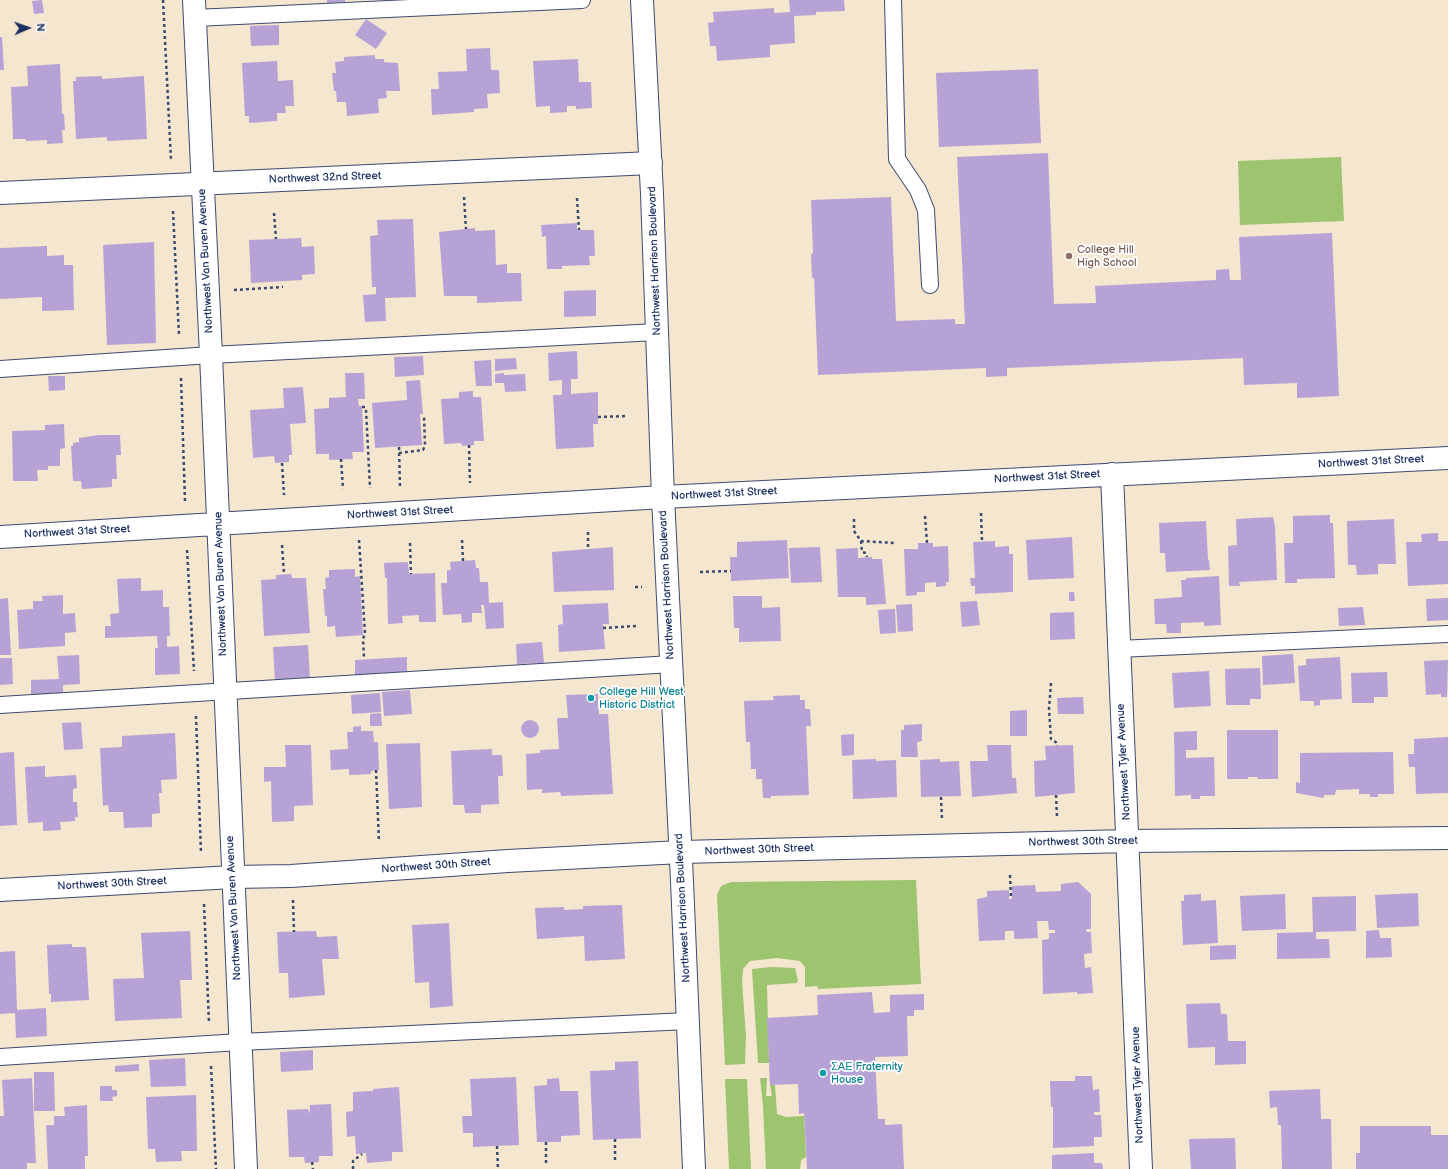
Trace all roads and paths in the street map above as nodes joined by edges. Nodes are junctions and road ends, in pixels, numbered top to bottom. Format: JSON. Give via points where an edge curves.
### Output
{"nodes":[{"id":1,"x":163,"y":0,"type":"edge"},
{"id":2,"x":582,"y":0,"type":"edge"},
{"id":3,"x":642,"y":0,"type":"edge"},
{"id":4,"x":893,"y":0,"type":"edge"},
{"id":5,"x":194,"y":9,"type":"edge"},
{"id":6,"x":651,"y":163,"type":"junction"},
{"id":7,"x":463,"y":172,"type":"junction"},
{"id":8,"x":202,"y":183,"type":"junction"},
{"id":9,"x":172,"y":185,"type":"junction"},
{"id":10,"x":0,"y":193,"type":"edge"},
{"id":11,"x":577,"y":198,"type":"dead end"},
{"id":12,"x":274,"y":212,"type":"dead end"},
{"id":13,"x":466,"y":229,"type":"dead end"},
{"id":14,"x":579,"y":230,"type":"dead end"},
{"id":15,"x":276,"y":239,"type":"dead end"},
{"id":16,"x":930,"y":285,"type":"dead end"},
{"id":17,"x":283,"y":288,"type":"dead end"},
{"id":18,"x":233,"y":290,"type":"dead end"},
{"id":19,"x":657,"y":332,"type":"junction"},
{"id":20,"x":211,"y":355,"type":"junction"},
{"id":21,"x":180,"y":357,"type":"junction"},
{"id":22,"x":0,"y":368,"type":"edge"},
{"id":23,"x":362,"y":407,"type":"dead end"},
{"id":24,"x":424,"y":416,"type":"dead end"},
{"id":25,"x":628,"y":416,"type":"dead end"},
{"id":26,"x":598,"y":417,"type":"dead end"},
{"id":27,"x":468,"y":446,"type":"dead end"},
{"id":28,"x":399,"y":447,"type":"dead end"},
{"id":29,"x":399,"y":453,"type":"junction"},
{"id":30,"x":1448,"y":458,"type":"edge"},
{"id":31,"x":342,"y":460,"type":"dead end"},
{"id":32,"x":282,"y":462,"type":"dead end"},
{"id":33,"x":1112,"y":474,"type":"junction"},
{"id":34,"x":470,"y":483,"type":"dead end"},
{"id":35,"x":400,"y":487,"type":"dead end"},
{"id":36,"x":370,"y":488,"type":"dead end"},
{"id":37,"x":344,"y":490,"type":"dead end"},
{"id":38,"x":663,"y":497,"type":"junction"},
{"id":39,"x":981,"y":513,"type":"dead end"},
{"id":40,"x":358,"y":515,"type":"junction"},
{"id":41,"x":925,"y":516,"type":"dead end"},
{"id":42,"x":854,"y":519,"type":"dead end"},
{"id":43,"x":285,"y":520,"type":"junction"},
{"id":44,"x":218,"y":524,"type":"junction"},
{"id":45,"x":185,"y":526,"type":"junction"},
{"id":46,"x":588,"y":532,"type":"dead end"},
{"id":47,"x":0,"y":537,"type":"edge"},
{"id":48,"x":462,"y":540,"type":"dead end"},
{"id":49,"x":861,"y":541,"type":"junction"},
{"id":50,"x":982,"y":541,"type":"dead end"},
{"id":51,"x":410,"y":543,"type":"dead end"},
{"id":52,"x":894,"y":543,"type":"dead end"},
{"id":53,"x":926,"y":543,"type":"dead end"},
{"id":54,"x":588,"y":548,"type":"dead end"},
{"id":55,"x":867,"y":557,"type":"dead end"},
{"id":56,"x":463,"y":561,"type":"dead end"},
{"id":57,"x":731,"y":571,"type":"dead end"},
{"id":58,"x":700,"y":572,"type":"dead end"},
{"id":59,"x":411,"y":574,"type":"dead end"},
{"id":60,"x":636,"y":626,"type":"dead end"},
{"id":61,"x":603,"y":628,"type":"dead end"},
{"id":62,"x":1448,"y":634,"type":"edge"},
{"id":63,"x":1118,"y":649,"type":"junction"},
{"id":64,"x":364,"y":658,"type":"dead end"},
{"id":65,"x":672,"y":664,"type":"junction"},
{"id":66,"x":1052,"y":683,"type":"dead end"},
{"id":67,"x":225,"y":690,"type":"junction"},
{"id":68,"x":195,"y":692,"type":"junction"},
{"id":69,"x":0,"y":704,"type":"edge"},
{"id":70,"x":1057,"y":746,"type":"dead end"},
{"id":71,"x":376,"y":770,"type":"dead end"},
{"id":72,"x":1056,"y":796,"type":"dead end"},
{"id":73,"x":941,"y":798,"type":"dead end"},
{"id":74,"x":1057,"y":818,"type":"dead end"},
{"id":75,"x":942,"y":819,"type":"dead end"},
{"id":76,"x":1448,"y":838,"type":"edge"},
{"id":77,"x":1128,"y":841,"type":"junction"},
{"id":78,"x":379,"y":842,"type":"dead end"},
{"id":79,"x":681,"y":852,"type":"junction"},
{"id":80,"x":1010,"y":875,"type":"dead end"},
{"id":81,"x":291,"y":876,"type":"junction"},
{"id":82,"x":233,"y":877,"type":"junction"},
{"id":83,"x":203,"y":879,"type":"junction"},
{"id":84,"x":0,"y":890,"type":"edge"},
{"id":85,"x":1011,"y":899,"type":"dead end"},
{"id":86,"x":294,"y":932,"type":"dead end"},
{"id":87,"x":688,"y":1021,"type":"junction"},
{"id":88,"x":240,"y":1042,"type":"junction"},
{"id":89,"x":210,"y":1044,"type":"junction"},
{"id":90,"x":0,"y":1057,"type":"edge"},
{"id":91,"x":615,"y":1139,"type":"dead end"},
{"id":92,"x":546,"y":1142,"type":"dead end"},
{"id":93,"x":497,"y":1146,"type":"dead end"},
{"id":94,"x":362,"y":1154,"type":"dead end"},
{"id":95,"x":312,"y":1162,"type":"dead end"},
{"id":96,"x":616,"y":1162,"type":"dead end"},
{"id":97,"x":546,"y":1166,"type":"dead end"},
{"id":98,"x":216,"y":1169,"type":"edge"},
{"id":99,"x":246,"y":1169,"type":"edge"},
{"id":100,"x":313,"y":1169,"type":"edge"},
{"id":101,"x":353,"y":1169,"type":"edge"},
{"id":102,"x":498,"y":1169,"type":"edge"},
{"id":103,"x":694,"y":1169,"type":"edge"},
{"id":104,"x":1141,"y":1169,"type":"edge"}],
"edges":[{"from":1,"to":9,"type":"path"},
{"from":2,"to":5,"type":"lane"},
{"from":3,"to":6,"type":"street","name":"Northwest Harrison Boulevard"},
{"from":4,"to":16,"type":"lane","via":[[897,159],[918,190],[926,210]]},
{"from":5,"to":8,"type":"street","name":"Northwest Van Buren Avenue"},
{"from":6,"to":7,"type":"street","name":"Northwest 32nd Street"},
{"from":6,"to":19,"type":"street","name":"Northwest Harrison Boulevard"},
{"from":7,"to":8,"type":"street","name":"Northwest 32nd Street"},
{"from":7,"to":13,"type":"path"},
{"from":8,"to":9,"type":"street","name":"Northwest 32nd Street"},
{"from":8,"to":20,"type":"street","name":"Northwest Van Buren Avenue"},
{"from":9,"to":10,"type":"street","name":"Northwest 32nd Street"},
{"from":9,"to":21,"type":"path"},
{"from":11,"to":14,"type":"path"},
{"from":12,"to":15,"type":"path"},
{"from":17,"to":18,"type":"path"},
{"from":19,"to":20,"type":"lane"},
{"from":19,"to":38,"type":"street","name":"Northwest Harrison Boulevard"},
{"from":20,"to":21,"type":"lane"},
{"from":20,"to":44,"type":"street","name":"Northwest Van Buren Avenue"},
{"from":21,"to":22,"type":"lane"},
{"from":21,"to":45,"type":"path"},
{"from":23,"to":36,"type":"path","via":[[366,410]]},
{"from":24,"to":29,"type":"path","via":[[423,450]]},
{"from":25,"to":26,"type":"path"},
{"from":27,"to":34,"type":"path"},
{"from":28,"to":29,"type":"path"},
{"from":29,"to":35,"type":"path"},
{"from":30,"to":33,"type":"street","name":"Northwest 31st Street"},
{"from":31,"to":37,"type":"path"},
{"from":32,"to":43,"type":"path"},
{"from":33,"to":38,"type":"street","name":"Northwest 31st Street"},
{"from":33,"to":63,"type":"street","name":"Northwest Tyler Avenue"},
{"from":38,"to":40,"type":"street","name":"Northwest 31st Street"},
{"from":38,"to":65,"type":"street","name":"Northwest Harrison Boulevard"},
{"from":39,"to":50,"type":"path"},
{"from":40,"to":43,"type":"street","name":"Northwest 31st Street"},
{"from":40,"to":64,"type":"path","via":[[365,633]]},
{"from":41,"to":53,"type":"path"},
{"from":42,"to":49,"type":"path","via":[[854,531]]},
{"from":43,"to":44,"type":"street","name":"Northwest 31st Street"},
{"from":44,"to":45,"type":"street","name":"Northwest 31st Street"},
{"from":44,"to":67,"type":"street","name":"Northwest Van Buren Avenue"},
{"from":45,"to":47,"type":"street","name":"Northwest 31st Street"},
{"from":45,"to":68,"type":"path"},
{"from":46,"to":54,"type":"path"},
{"from":48,"to":56,"type":"path"},
{"from":49,"to":52,"type":"path"},
{"from":49,"to":55,"type":"path","via":[[862,552],[866,553]]},
{"from":51,"to":59,"type":"path"},
{"from":57,"to":58,"type":"path"},
{"from":60,"to":61,"type":"path"},
{"from":62,"to":63,"type":"lane"},
{"from":63,"to":77,"type":"street","name":"Northwest Tyler Avenue"},
{"from":65,"to":67,"type":"lane"},
{"from":65,"to":79,"type":"street","name":"Northwest Harrison Boulevard"},
{"from":66,"to":70,"type":"path","via":[[1049,708],[1051,738]]},
{"from":67,"to":68,"type":"lane"},
{"from":67,"to":82,"type":"street","name":"Northwest Van Buren Avenue"},
{"from":68,"to":69,"type":"lane"},
{"from":68,"to":83,"type":"path"},
{"from":71,"to":78,"type":"path"},
{"from":72,"to":74,"type":"path"},
{"from":73,"to":75,"type":"path"},
{"from":76,"to":77,"type":"street","name":"Northwest 30th Street"},
{"from":77,"to":79,"type":"street","name":"Northwest 30th Street"},
{"from":77,"to":104,"type":"street","name":"Northwest Tyler Avenue"},
{"from":79,"to":81,"type":"street","name":"Northwest 30th Street"},
{"from":79,"to":87,"type":"street","name":"Northwest Harrison Boulevard"},
{"from":80,"to":85,"type":"path"},
{"from":81,"to":82,"type":"street","name":"Northwest 30th Street"},
{"from":81,"to":86,"type":"path"},
{"from":82,"to":83,"type":"street","name":"Northwest 30th Street"},
{"from":82,"to":88,"type":"street","name":"Northwest Van Buren Avenue"},
{"from":83,"to":84,"type":"street","name":"Northwest 30th Street"},
{"from":83,"to":89,"type":"path"},
{"from":87,"to":88,"type":"lane"},
{"from":87,"to":103,"type":"street","name":"Northwest Harrison Boulevard"},
{"from":88,"to":89,"type":"lane"},
{"from":88,"to":99,"type":"street","name":"Northwest Van Buren Avenue"},
{"from":89,"to":90,"type":"lane"},
{"from":89,"to":98,"type":"path"},
{"from":91,"to":96,"type":"path"},
{"from":92,"to":97,"type":"path"},
{"from":93,"to":102,"type":"path"},
{"from":94,"to":101,"type":"path","via":[[353,1162]]},
{"from":95,"to":100,"type":"path"}]}
